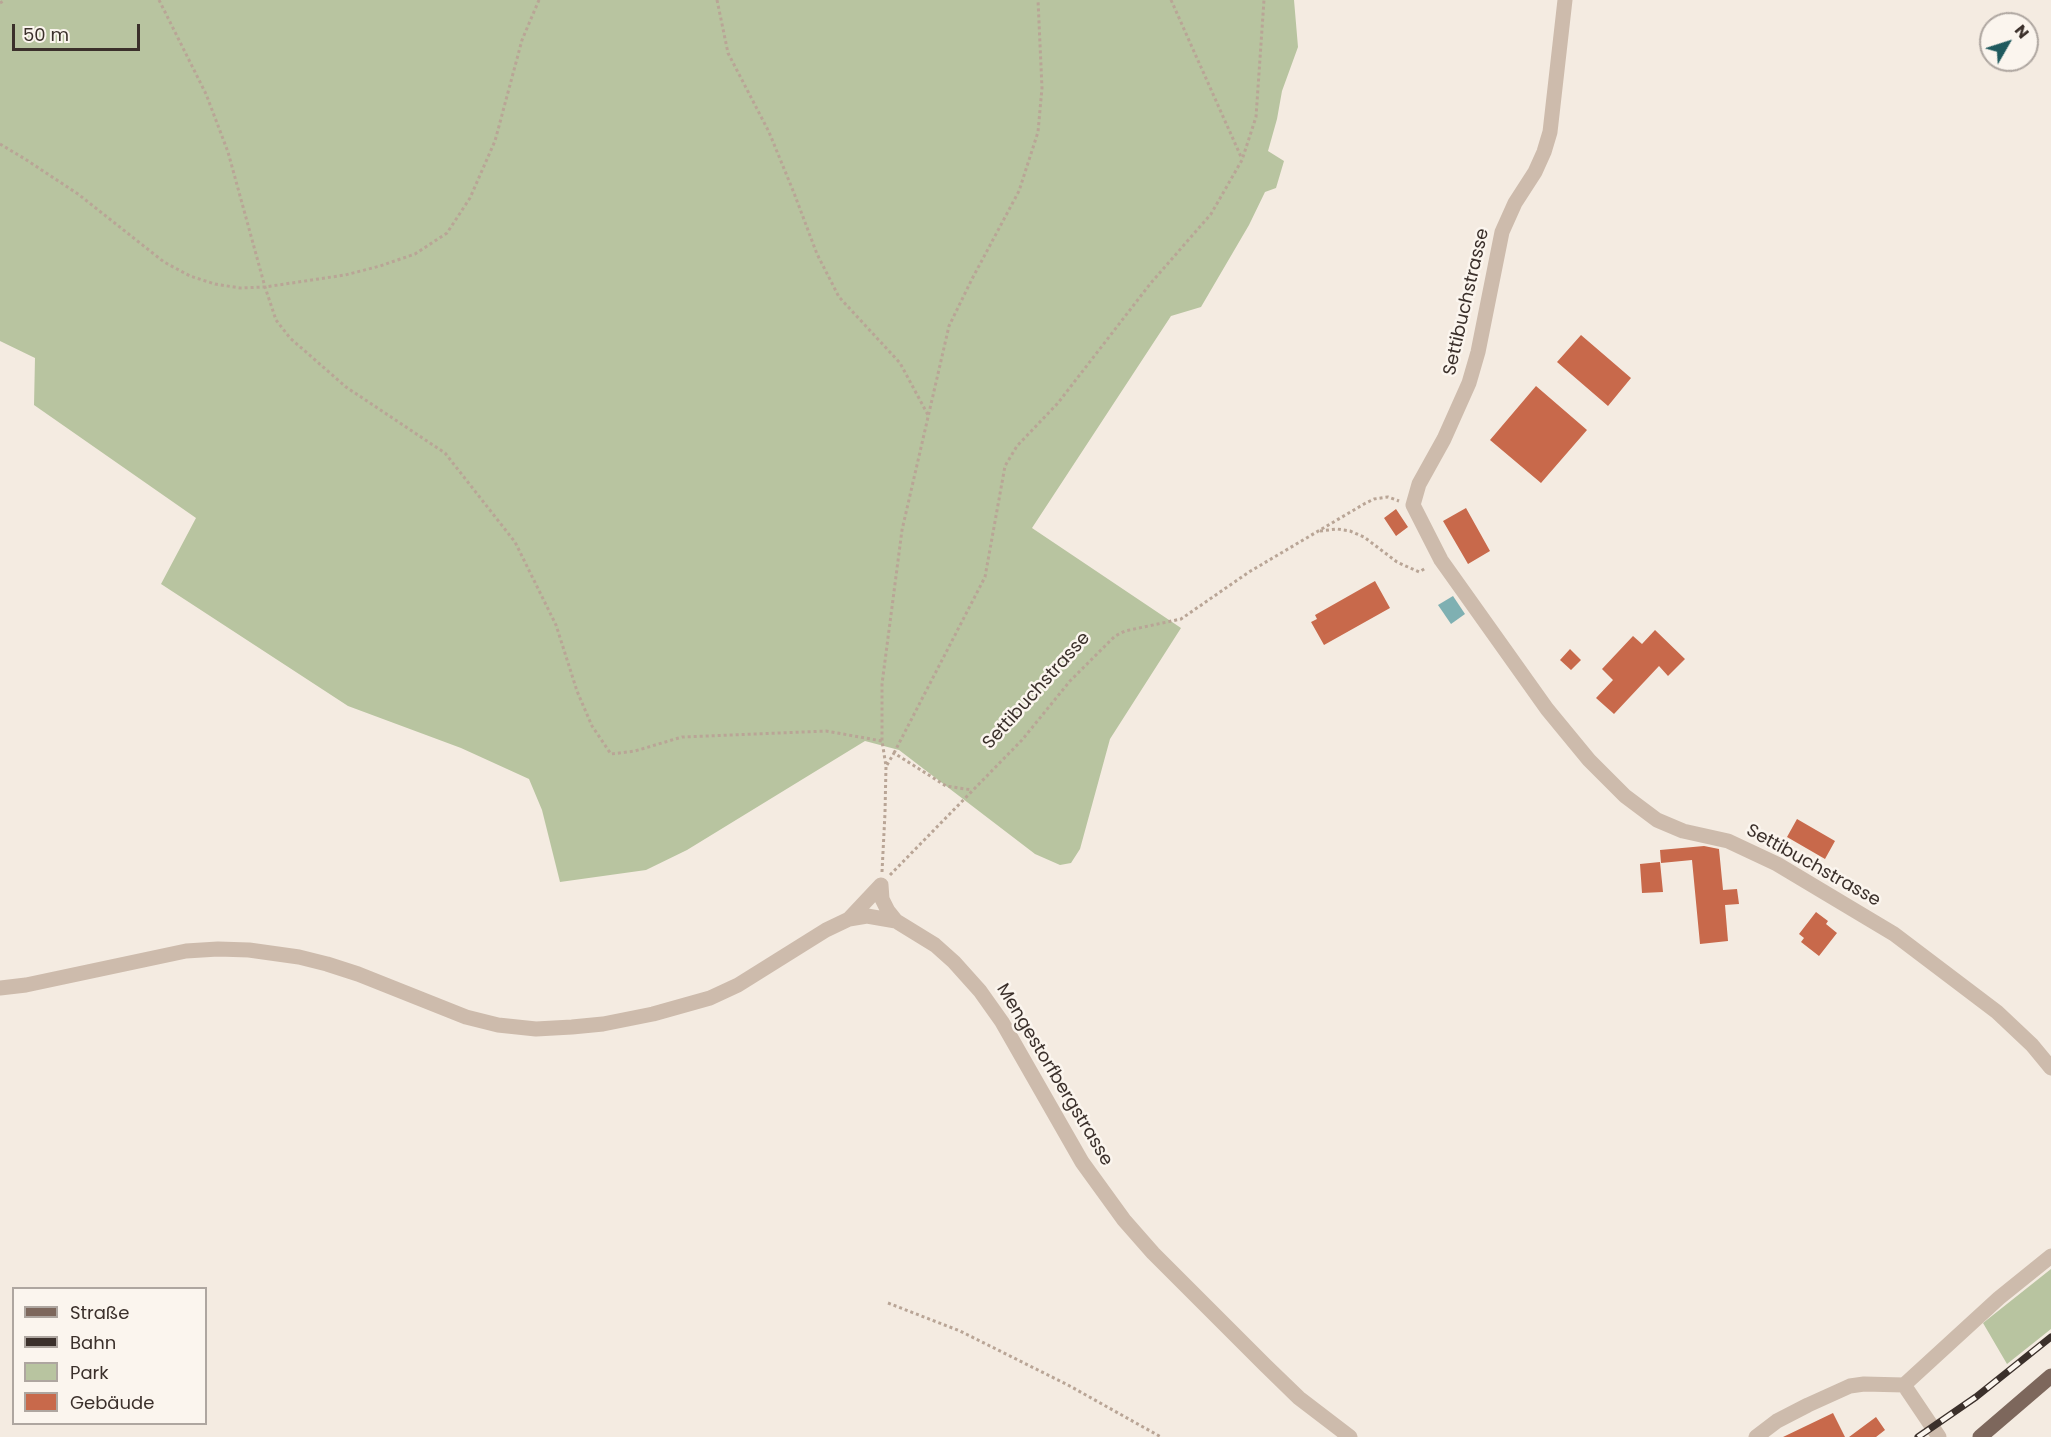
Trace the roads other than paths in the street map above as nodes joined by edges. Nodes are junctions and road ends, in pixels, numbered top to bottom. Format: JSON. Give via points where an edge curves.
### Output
{"nodes":[{"id":1,"x":1565,"y":0,"type":"edge"},
{"id":2,"x":849,"y":919,"type":"junction"},
{"id":3,"x":896,"y":921,"type":"junction"},
{"id":4,"x":0,"y":988,"type":"edge"},
{"id":5,"x":2051,"y":1068,"type":"edge"},
{"id":6,"x":2051,"y":1256,"type":"edge"},
{"id":7,"x":2051,"y":1376,"type":"edge"},
{"id":8,"x":1904,"y":1384,"type":"junction"},
{"id":9,"x":1350,"y":1437,"type":"edge"},
{"id":10,"x":1756,"y":1437,"type":"edge"},
{"id":11,"x":1939,"y":1437,"type":"edge"},
{"id":12,"x":1980,"y":1437,"type":"edge"}],
"edges":[{"from":1,"to":5,"type":"street","name":"Settibuchstrasse","via":[[1550,132],[1544,152],[1502,232],[1469,383],[1419,484],[1413,505],[1441,560],[1547,709],[1625,796],[1657,820],[1683,831],[1728,841],[1777,864],[1894,934],[1997,1012]]},
{"from":2,"to":3,"type":"street","name":"Mengestorfbergstrasse","via":[[867,916]]},
{"from":2,"to":3,"type":"street","via":[[881,885],[882,899]]},
{"from":2,"to":4,"type":"street","name":"Mengestorfbergstrasse","via":[[710,998],[653,1014],[572,1027],[498,1025],[466,1017],[327,964],[249,950],[186,951]]},
{"from":3,"to":9,"type":"street","name":"Mengestorfbergstrasse","via":[[935,945],[980,991],[1002,1022],[1082,1162],[1153,1253],[1273,1374]]},
{"from":6,"to":8,"type":"street"},
{"from":7,"to":12,"type":"main road"},
{"from":8,"to":10,"type":"street","via":[[1850,1386],[1797,1410]]},
{"from":8,"to":11,"type":"street"}]}
